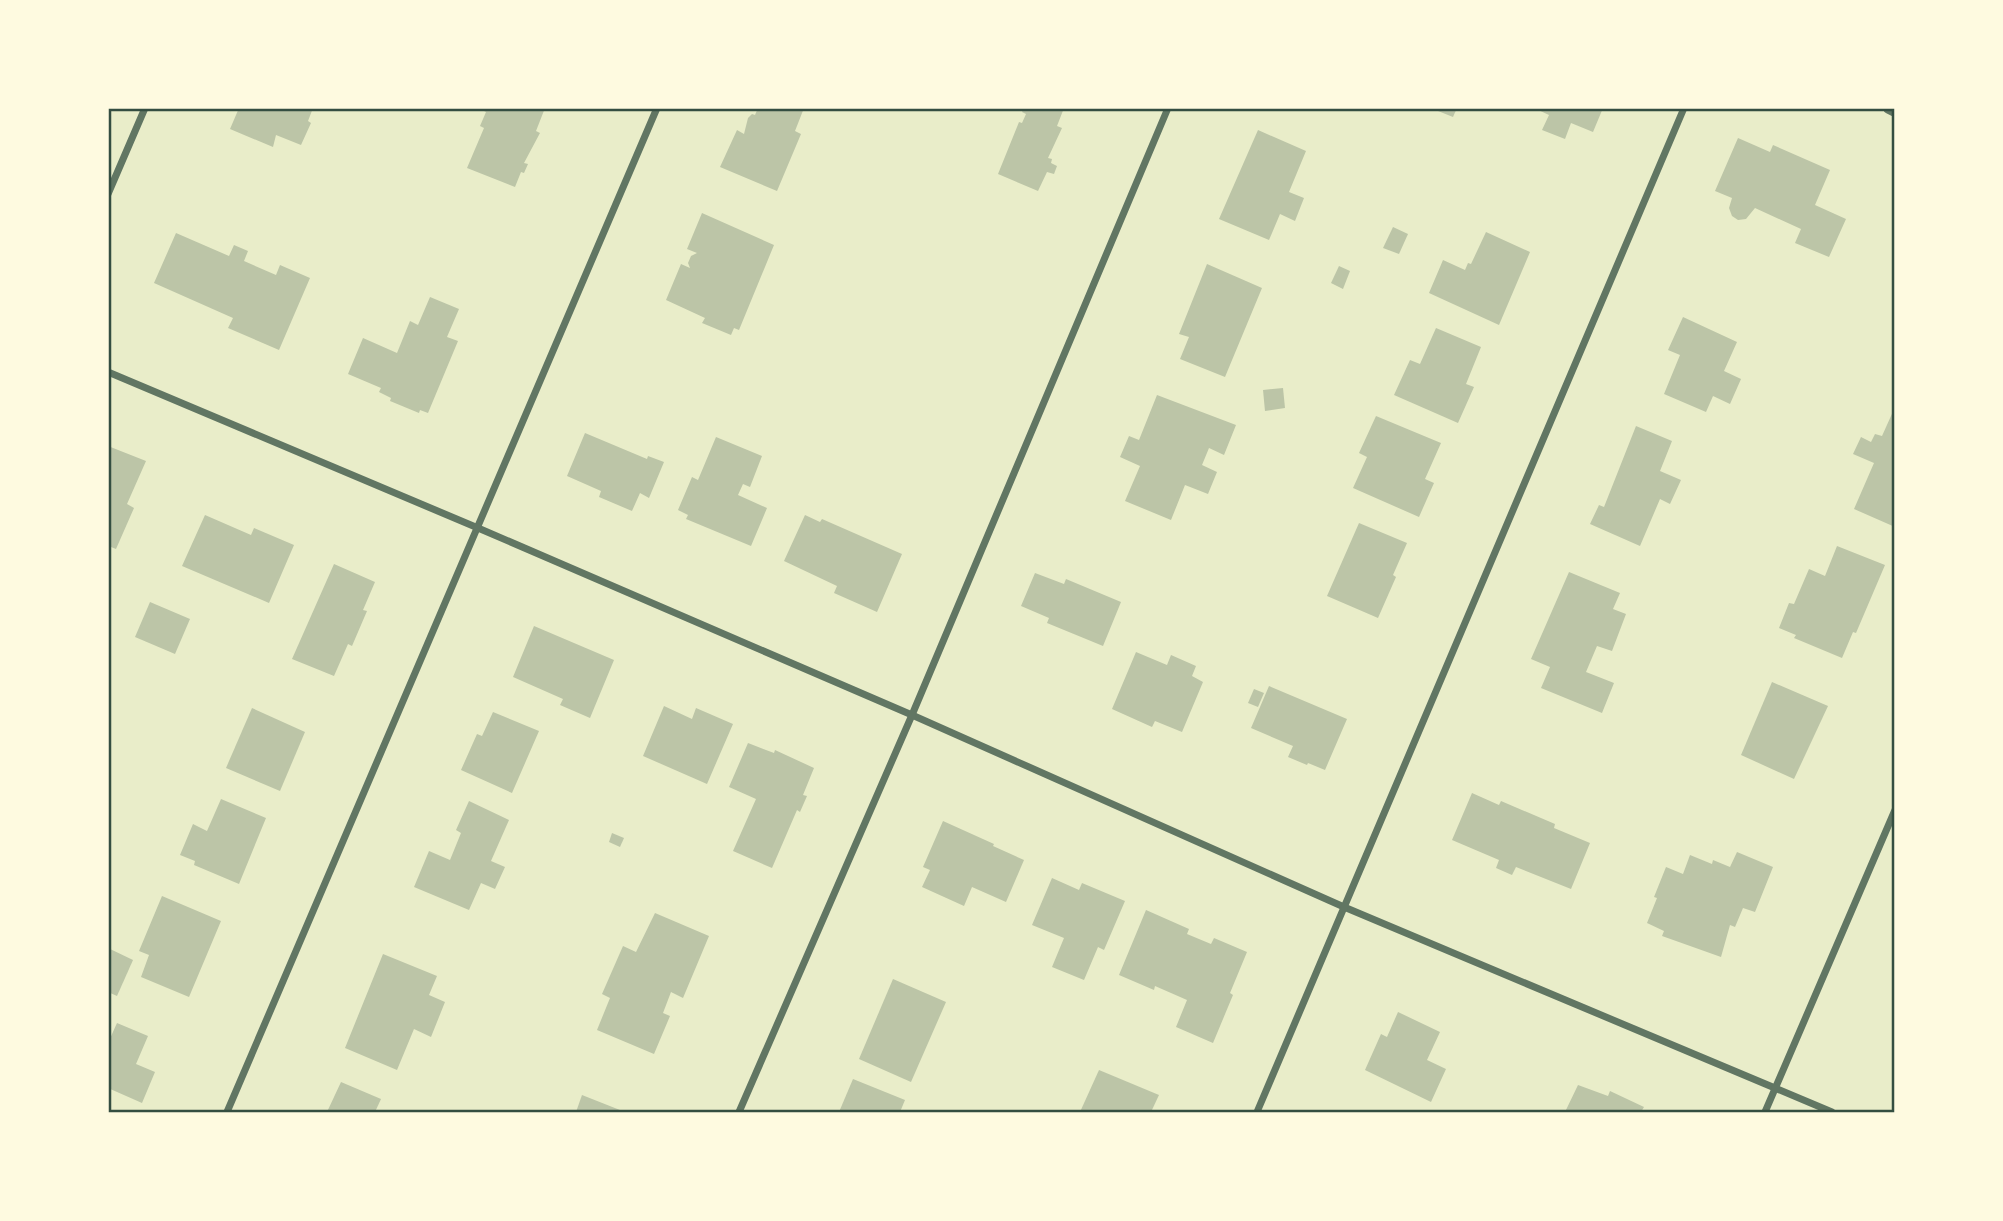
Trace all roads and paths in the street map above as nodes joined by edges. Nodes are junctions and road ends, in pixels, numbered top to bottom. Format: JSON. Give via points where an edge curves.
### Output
{"nodes":[{"id":1,"x":145,"y":108,"type":"edge"},
{"id":2,"x":657,"y":108,"type":"edge"},
{"id":3,"x":1168,"y":108,"type":"edge"},
{"id":4,"x":1684,"y":108,"type":"edge"},
{"id":5,"x":1889,"y":108,"type":"edge"},
{"id":6,"x":1895,"y":111,"type":"edge"},
{"id":7,"x":108,"y":194,"type":"edge"},
{"id":8,"x":108,"y":372,"type":"edge"},
{"id":9,"x":478,"y":528,"type":"junction"},
{"id":10,"x":912,"y":715,"type":"junction"},
{"id":11,"x":1895,"y":810,"type":"edge"},
{"id":12,"x":1344,"y":907,"type":"junction"},
{"id":13,"x":1775,"y":1089,"type":"junction"},
{"id":14,"x":227,"y":1112,"type":"edge"},
{"id":15,"x":739,"y":1112,"type":"edge"},
{"id":16,"x":1257,"y":1112,"type":"edge"},
{"id":17,"x":1765,"y":1112,"type":"edge"},
{"id":18,"x":1832,"y":1112,"type":"edge"}],
"edges":[{"from":1,"to":7,"type":"street"},
{"from":2,"to":9,"type":"street"},
{"from":3,"to":10,"type":"street"},
{"from":4,"to":12,"type":"street"},
{"from":5,"to":6,"type":"street"},
{"from":8,"to":9,"type":"street"},
{"from":9,"to":10,"type":"street"},
{"from":9,"to":14,"type":"street"},
{"from":10,"to":12,"type":"street"},
{"from":10,"to":15,"type":"street"},
{"from":11,"to":13,"type":"street"},
{"from":12,"to":13,"type":"street"},
{"from":12,"to":16,"type":"street"},
{"from":13,"to":17,"type":"street"},
{"from":13,"to":18,"type":"street"}]}
